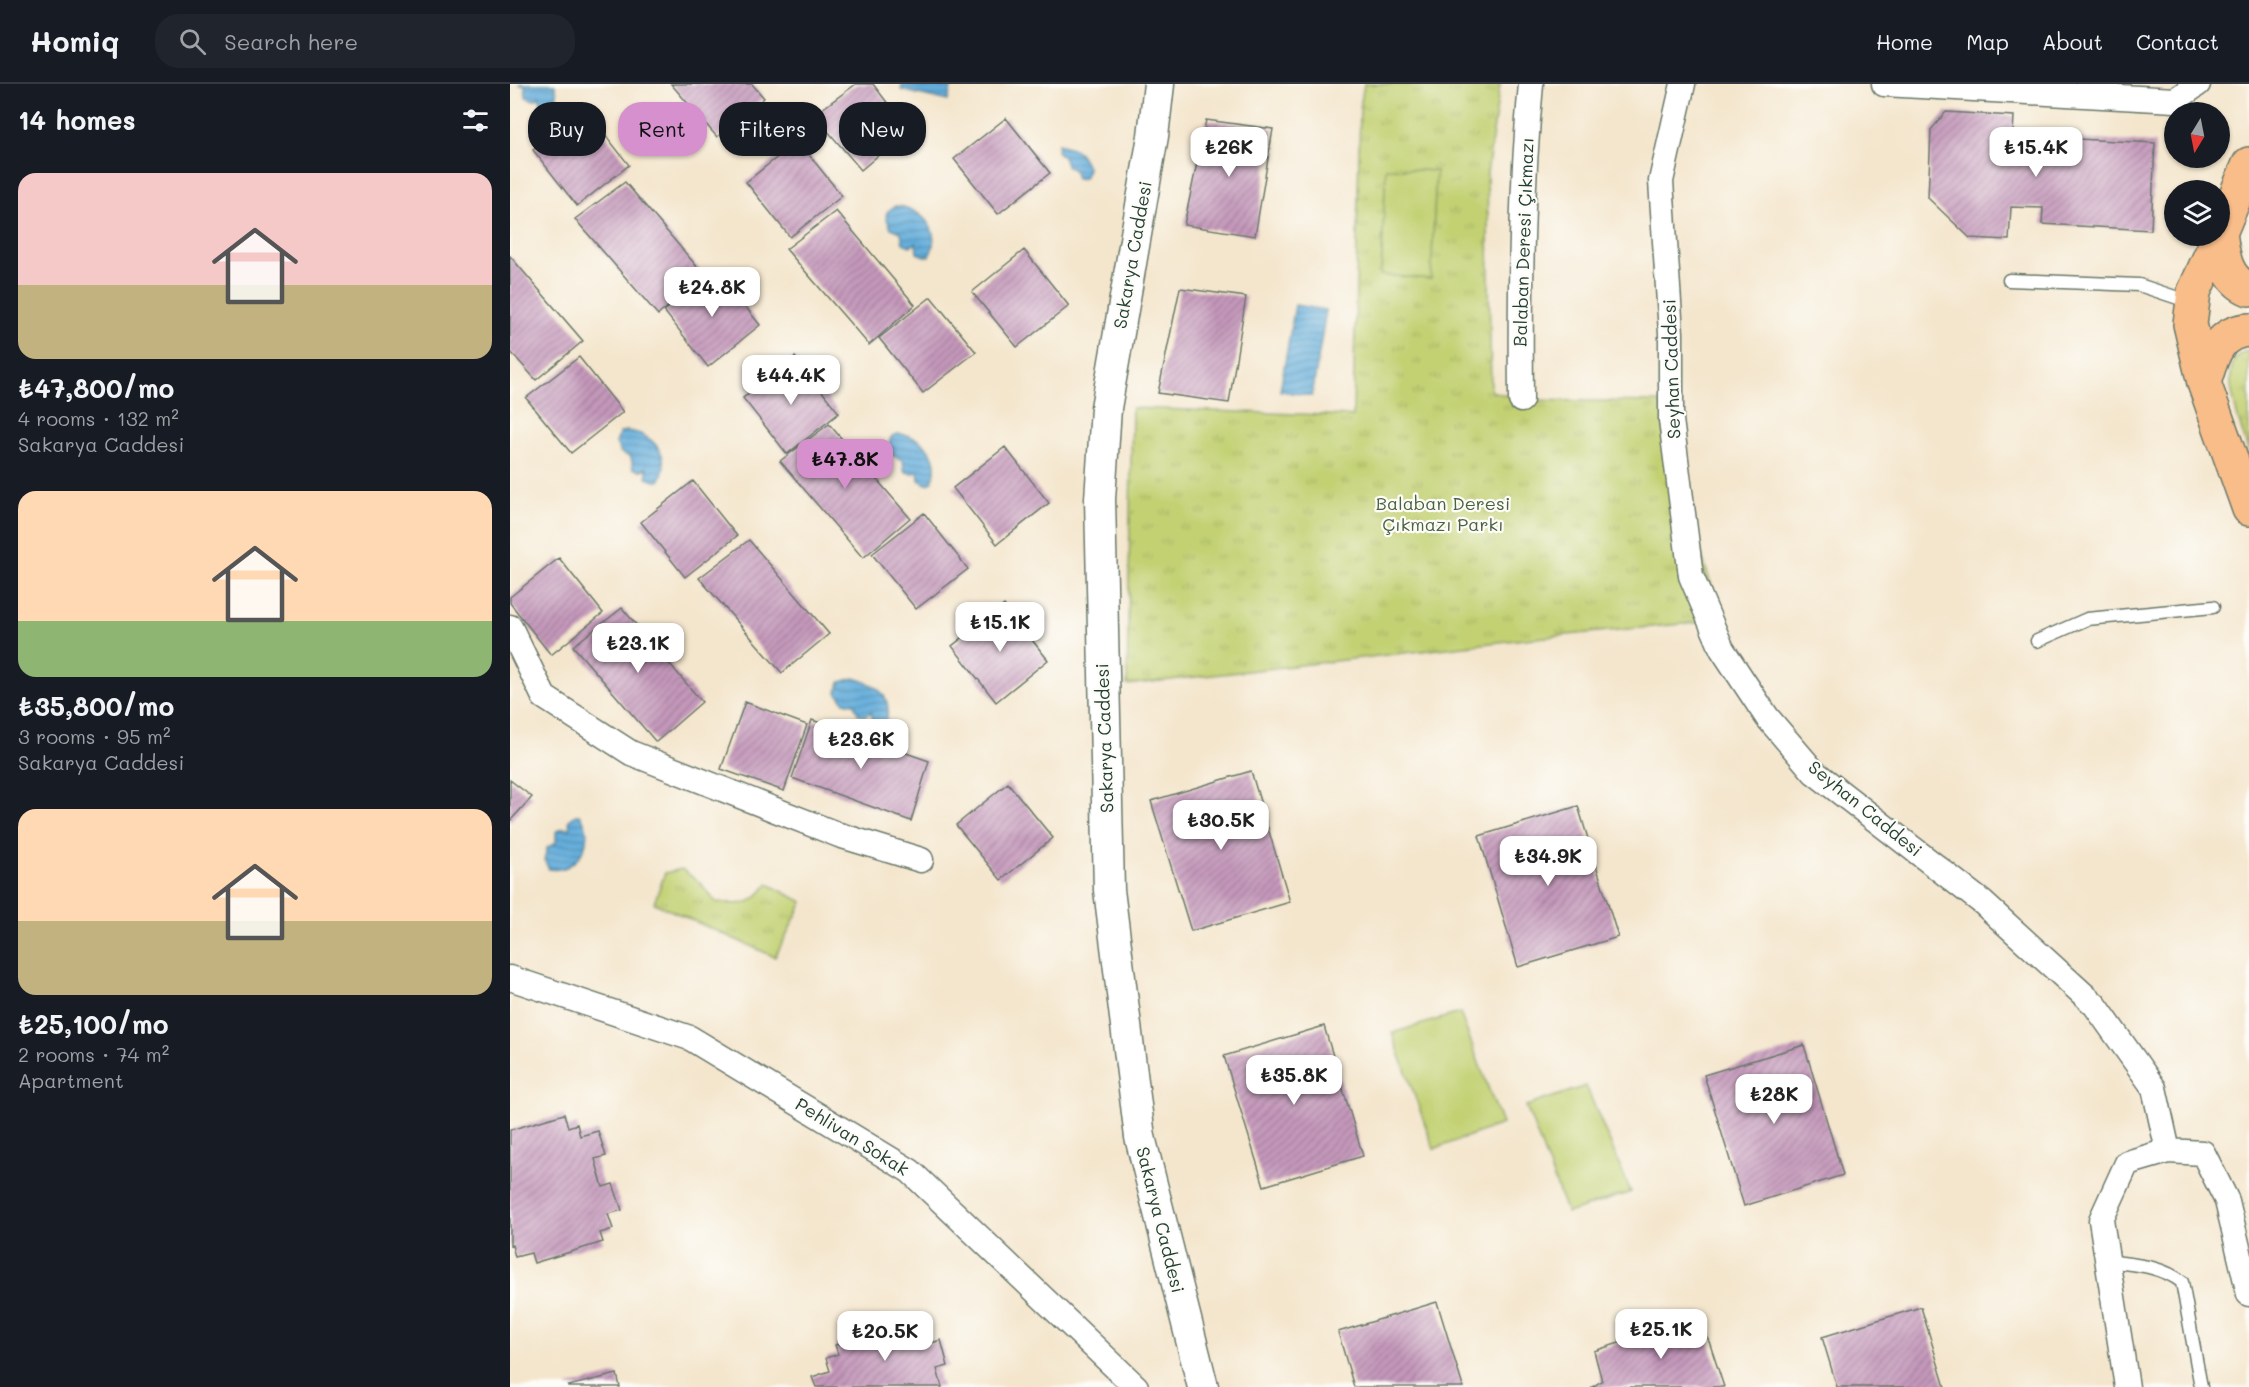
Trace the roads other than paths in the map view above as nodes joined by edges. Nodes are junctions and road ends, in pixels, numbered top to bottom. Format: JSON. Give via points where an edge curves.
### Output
{"nodes":[{"id":1,"x":1159,"y":84,"type":"edge"},
{"id":2,"x":1531,"y":84,"type":"edge"},
{"id":3,"x":1683,"y":84,"type":"edge"},
{"id":4,"x":1884,"y":84,"type":"edge"},
{"id":5,"x":2198,"y":84,"type":"edge"},
{"id":6,"x":2249,"y":164,"type":"edge"},
{"id":7,"x":2230,"y":210,"type":"edge"},
{"id":8,"x":2214,"y":246,"type":"edge"},
{"id":9,"x":2222,"y":246,"type":"edge"},
{"id":10,"x":2009,"y":280,"type":"dead end"},
{"id":11,"x":2249,"y":290,"type":"edge"},
{"id":12,"x":2192,"y":303,"type":"junction"},
{"id":13,"x":2249,"y":330,"type":"edge"},
{"id":14,"x":2204,"y":384,"type":"junction"},
{"id":15,"x":1521,"y":400,"type":"dead end"},
{"id":16,"x":2249,"y":509,"type":"edge"},
{"id":17,"x":2213,"y":607,"type":"dead end"},
{"id":18,"x":510,"y":627,"type":"edge"},
{"id":19,"x":2037,"y":641,"type":"dead end"},
{"id":20,"x":921,"y":860,"type":"dead end"},
{"id":21,"x":510,"y":978,"type":"edge"},
{"id":22,"x":2168,"y":1151,"type":"junction"},
{"id":23,"x":2107,"y":1261,"type":"junction"},
{"id":24,"x":2249,"y":1294,"type":"edge"},
{"id":25,"x":1136,"y":1387,"type":"edge"},
{"id":26,"x":1203,"y":1387,"type":"edge"},
{"id":27,"x":2127,"y":1387,"type":"edge"},
{"id":28,"x":2201,"y":1387,"type":"edge"}],
"edges":[{"from":1,"to":26,"type":"street","name":"Sakarya Caddesi","via":[[1106,408],[1100,499],[1109,890],[1140,1137]]},
{"from":2,"to":15,"type":"street","name":"Balaban Deresi Çıkmazı","via":[[1520,266]]},
{"from":3,"to":22,"type":"street","name":"Seyhan Caddesi","via":[[1661,181],[1671,333],[1671,420],[1691,576],[1722,649],[1767,717],[1814,772],[1983,903],[2095,1005],[2154,1088]]},
{"from":4,"to":5,"type":"street","via":[[2175,100]]},
{"from":6,"to":7,"type":"main road"},
{"from":8,"to":12,"type":"main road"},
{"from":9,"to":11,"type":"main road","via":[[2230,274]]},
{"from":10,"to":12,"type":"lane","via":[[2139,285]]},
{"from":12,"to":14,"type":"main road","via":[[2190,324]]},
{"from":13,"to":14,"type":"main road","via":[[2228,335],[2219,344]]},
{"from":14,"to":16,"type":"main road"},
{"from":17,"to":19,"type":"lane","via":[[2087,619]]},
{"from":18,"to":20,"type":"street","via":[[544,697],[631,753],[839,835]]},
{"from":21,"to":25,"type":"street","name":"Pehlivan Sokak","via":[[690,1038],[910,1171]]},
{"from":22,"to":23,"type":"street","via":[[2127,1163],[2101,1220]]},
{"from":22,"to":24,"type":"street","via":[[2203,1153],[2227,1201]]},
{"from":23,"to":27,"type":"street"},
{"from":23,"to":28,"type":"lane","via":[[2169,1272],[2182,1282]]}]}
